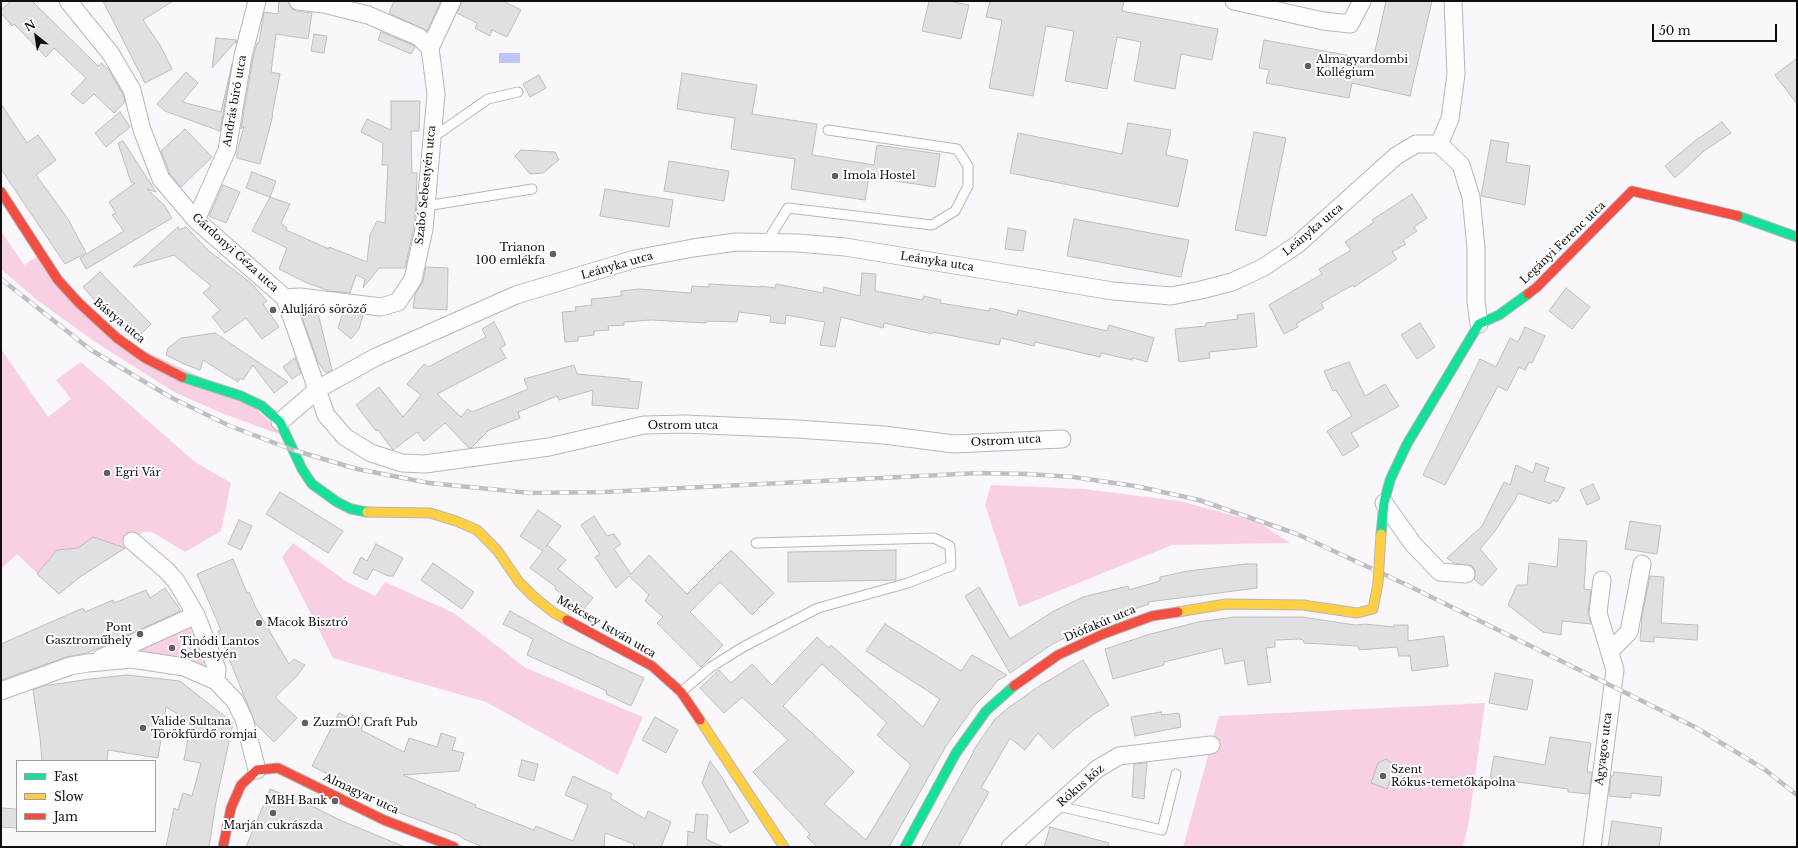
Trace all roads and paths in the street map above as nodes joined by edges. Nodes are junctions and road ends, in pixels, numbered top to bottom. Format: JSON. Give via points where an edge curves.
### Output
{"nodes":[{"id":1,"x":68,"y":1,"type":"edge"},
{"id":2,"x":257,"y":1,"type":"edge"},
{"id":3,"x":298,"y":1,"type":"edge"},
{"id":4,"x":452,"y":1,"type":"edge"},
{"id":5,"x":1234,"y":1,"type":"edge"},
{"id":6,"x":1362,"y":1,"type":"edge"},
{"id":7,"x":1453,"y":1,"type":"edge"},
{"id":8,"x":430,"y":48,"type":"junction"},
{"id":9,"x":518,"y":92,"type":"dead end"},
{"id":10,"x":828,"y":130,"type":"dead end"},
{"id":11,"x":432,"y":138,"type":"junction"},
{"id":12,"x":1439,"y":144,"type":"junction"},
{"id":13,"x":532,"y":189,"type":"dead end"},
{"id":14,"x":1,"y":192,"type":"edge"},
{"id":15,"x":426,"y":206,"type":"junction"},
{"id":16,"x":196,"y":220,"type":"junction"},
{"id":17,"x":1797,"y":237,"type":"edge"},
{"id":18,"x":766,"y":243,"type":"junction"},
{"id":19,"x":284,"y":298,"type":"junction"},
{"id":20,"x":1479,"y":324,"type":"junction"},
{"id":21,"x":318,"y":389,"type":"junction"},
{"id":22,"x":280,"y":422,"type":"junction"},
{"id":23,"x":1062,"y":438,"type":"dead end"},
{"id":24,"x":293,"y":450,"type":"joint"},
{"id":25,"x":1384,"y":503,"type":"junction"},
{"id":26,"x":132,"y":541,"type":"dead end"},
{"id":27,"x":756,"y":543,"type":"dead end"},
{"id":28,"x":1642,"y":564,"type":"dead end"},
{"id":29,"x":1466,"y":574,"type":"dead end"},
{"id":30,"x":1602,"y":580,"type":"dead end"},
{"id":31,"x":196,"y":615,"type":"junction"},
{"id":32,"x":1610,"y":651,"type":"junction"},
{"id":33,"x":88,"y":663,"type":"junction"},
{"id":34,"x":216,"y":681,"type":"junction"},
{"id":35,"x":1,"y":692,"type":"edge"},
{"id":36,"x":681,"y":692,"type":"junction"},
{"id":37,"x":1211,"y":745,"type":"dead end"},
{"id":38,"x":257,"y":770,"type":"junction"},
{"id":39,"x":1176,"y":774,"type":"dead end"},
{"id":40,"x":1058,"y":806,"type":"junction"},
{"id":41,"x":223,"y":847,"type":"edge"},
{"id":42,"x":454,"y":847,"type":"edge"},
{"id":43,"x":784,"y":847,"type":"edge"},
{"id":44,"x":905,"y":847,"type":"edge"},
{"id":45,"x":1010,"y":847,"type":"edge"},
{"id":46,"x":1592,"y":847,"type":"edge"}],
"edges":[{"from":1,"to":16,"type":"street","name":"Gárdonyi Géza utca","via":[[114,60],[132,90],[142,130],[161,179]]},
{"from":2,"to":16,"type":"street","name":"András bíró utca","via":[[243,56],[227,150]]},
{"from":3,"to":8,"type":"street","via":[[324,4],[368,15],[419,37]]},
{"from":4,"to":8,"type":"street"},
{"from":5,"to":6,"type":"street","via":[[1323,21],[1350,24]]},
{"from":7,"to":12,"type":"street","via":[[1456,74],[1450,119]]},
{"from":8,"to":11,"type":"street","name":"Szabó Sebestyén utca","via":[[436,94]]},
{"from":9,"to":11,"type":"lane","via":[[488,99]]},
{"from":10,"to":18,"type":"lane","via":[[957,149],[968,166],[968,186],[955,210],[932,225],[788,208]]},
{"from":11,"to":15,"type":"street","name":"Szabó Sebestyén utca"},
{"from":12,"to":18,"type":"street","name":"Leányka utca","via":[[1416,144],[1396,156],[1298,244],[1264,267],[1232,282],[1170,296],[1113,291],[845,247]]},
{"from":12,"to":20,"type":"street","via":[[1461,165],[1471,197]]},
{"from":13,"to":15,"type":"lane"},
{"from":14,"to":22,"type":"street","name":"Bástya utca","via":[[58,280],[117,338],[145,358],[179,376],[241,396],[262,406]]},
{"from":15,"to":19,"type":"street","name":"Szabó Sebestyén utca","via":[[424,229],[413,279],[398,302],[381,307],[300,297]]},
{"from":16,"to":19,"type":"street","name":"Gárdonyi Géza utca"},
{"from":17,"to":20,"type":"street","name":"Legányi Ferenc utca","via":[[1730,213],[1632,191],[1537,287],[1499,315]]},
{"from":18,"to":21,"type":"street","name":"Leányka utca","via":[[736,242],[635,259],[516,296],[376,357]]},
{"from":19,"to":21,"type":"street","name":"Gárdonyi Géza utca"},
{"from":20,"to":25,"type":"street","via":[[1407,444],[1390,480]]},
{"from":21,"to":22,"type":"street","name":"Leányka utca"},
{"from":21,"to":23,"type":"street","name":"Ostrom utca","via":[[326,415],[345,437],[371,453],[402,463],[425,464],[549,447],[644,425],[685,424],[797,429],[884,435],[954,444]]},
{"from":22,"to":24,"type":"street","name":"Bástya utca"},
{"from":24,"to":36,"type":"street","name":"Mekcsey István utca","via":[[312,484],[337,502],[376,513],[430,513],[476,530],[497,550],[519,582],[554,613],[652,666]]},
{"from":25,"to":29,"type":"street","via":[[1413,544],[1440,572]]},
{"from":25,"to":44,"type":"street","name":"Diófakút utca","bridge":true,"via":[[1378,583],[1373,609],[1357,613],[1303,605],[1226,604],[1152,616],[1103,634],[1058,655],[1017,683],[986,711],[956,753]]},
{"from":26,"to":31,"type":"street","via":[[176,581]]},
{"from":27,"to":36,"type":"lane","via":[[934,538],[950,546],[951,566],[908,583],[818,608],[737,651],[711,667]]},
{"from":28,"to":32,"type":"street","via":[[1629,632]]},
{"from":30,"to":32,"type":"street","name":"Agyagos utca","via":[[1598,613]]},
{"from":31,"to":33,"type":"street"},
{"from":31,"to":34,"type":"street","via":[[217,669]]},
{"from":32,"to":46,"type":"street","name":"Agyagos utca","via":[[1614,670]]},
{"from":33,"to":34,"type":"street","via":[[132,660],[184,667]]},
{"from":33,"to":35,"type":"street","via":[[70,666]]},
{"from":34,"to":38,"type":"street","via":[[235,701],[244,719]]},
{"from":36,"to":43,"type":"street","name":"Mekcsey István utca"},
{"from":37,"to":40,"type":"street","name":"Rókus köz","via":[[1119,756],[1097,770]]},
{"from":38,"to":41,"type":"street","via":[[241,785],[231,808]]},
{"from":38,"to":42,"type":"street","name":"Almagyar utca","via":[[278,768],[384,820]]},
{"from":39,"to":40,"type":"lane","via":[[1162,830]]},
{"from":40,"to":45,"type":"street","name":"Rókus köz"}]}
